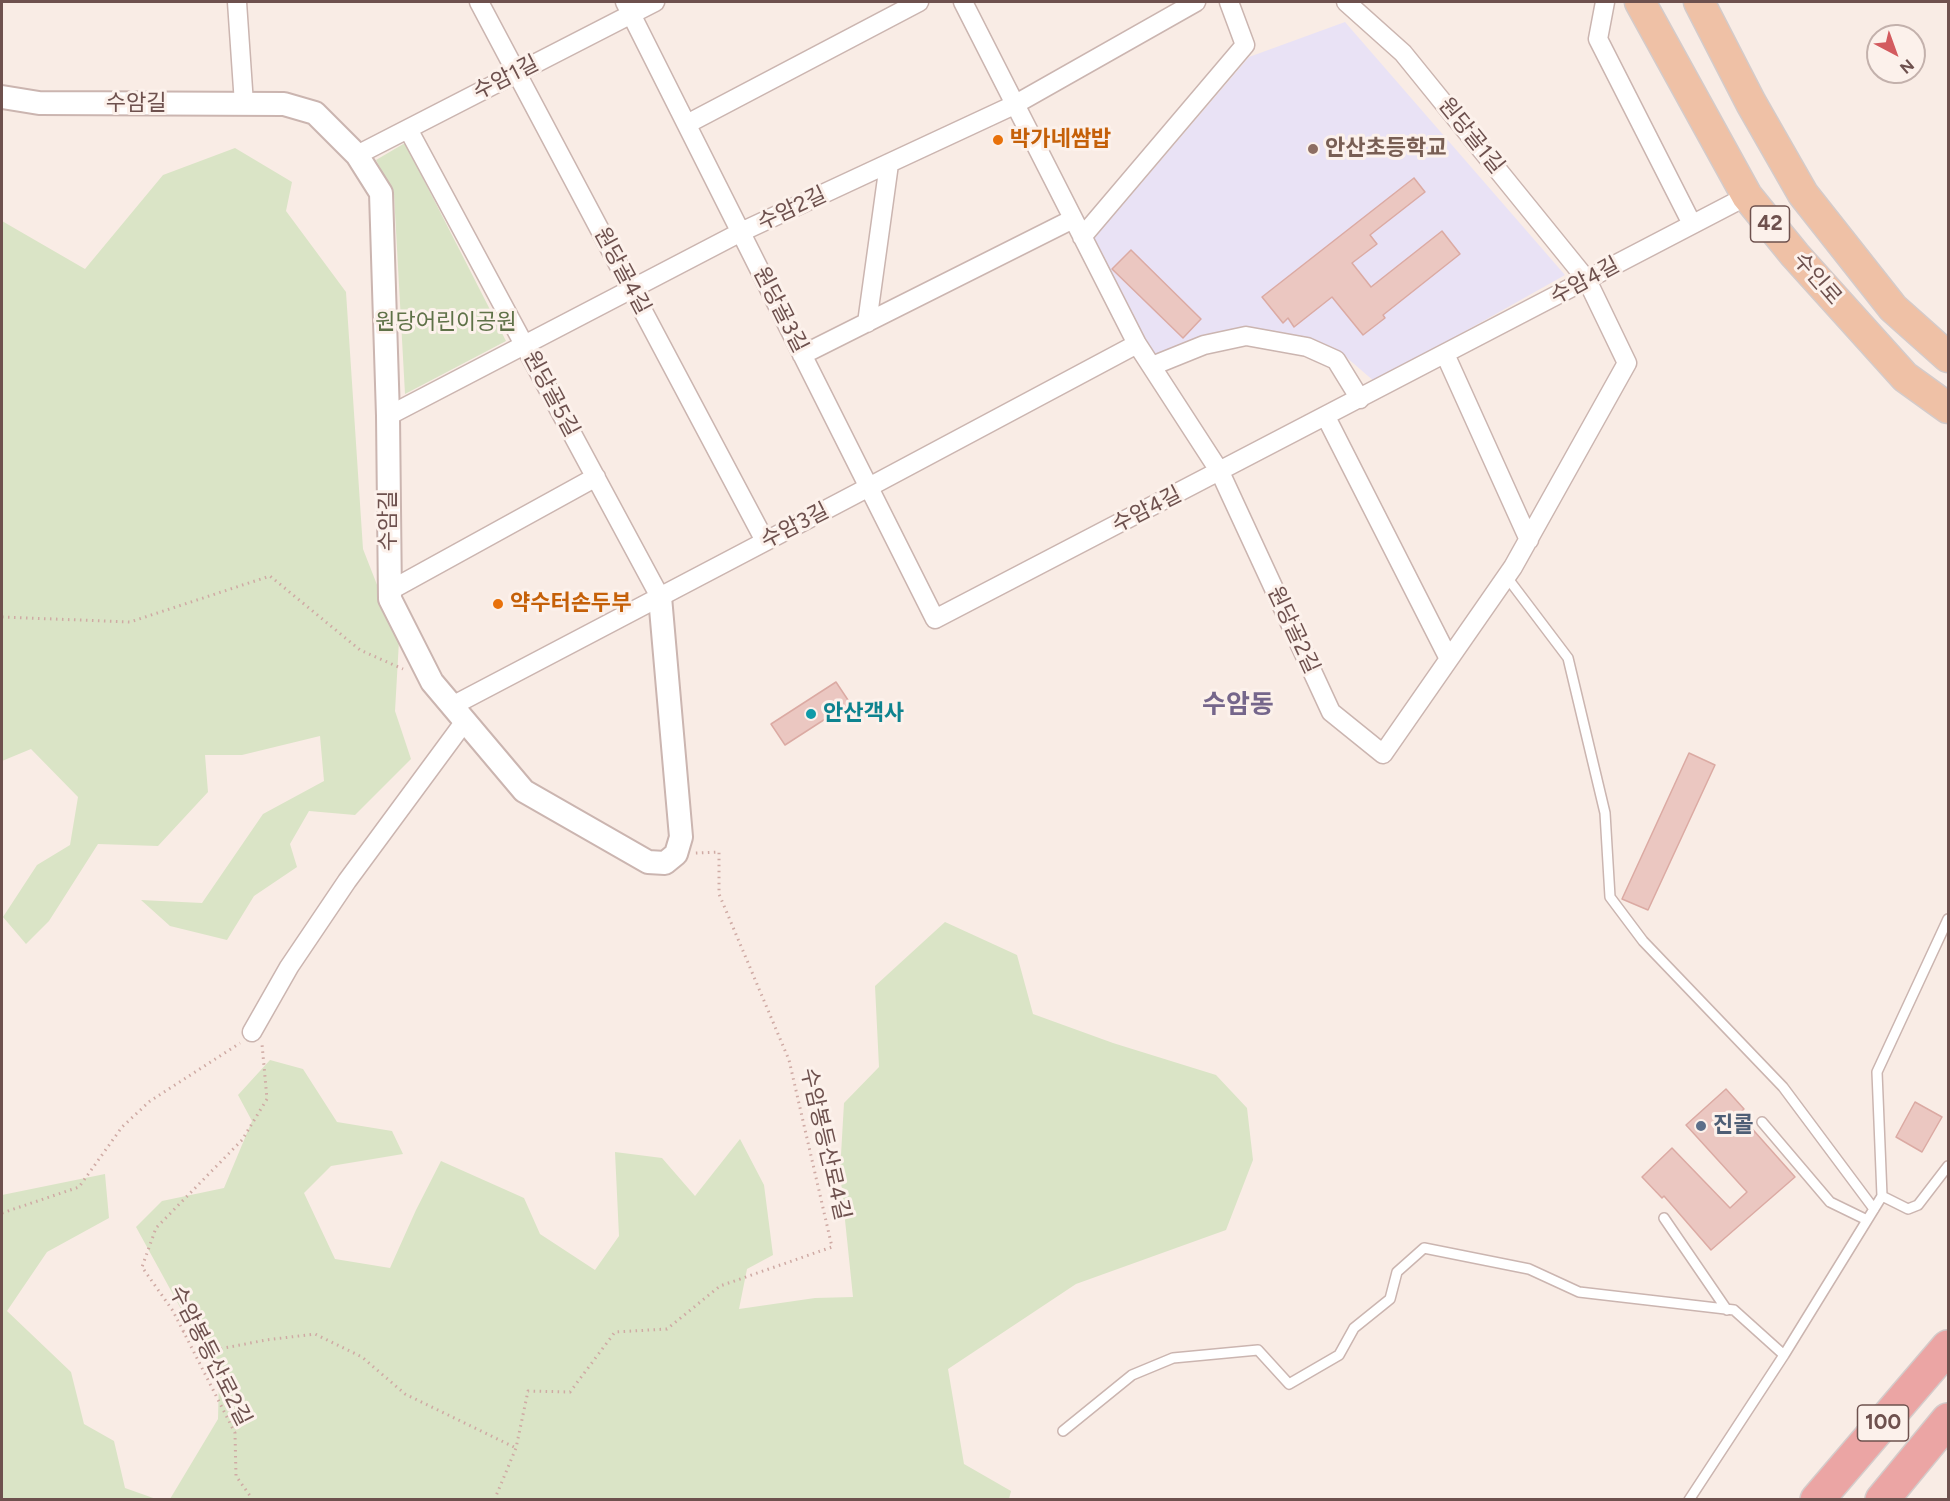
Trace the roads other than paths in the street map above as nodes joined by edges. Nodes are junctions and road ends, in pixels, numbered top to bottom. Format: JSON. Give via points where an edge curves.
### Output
{"nodes":[{"id":1,"x":237,"y":2,"type":"edge"},
{"id":2,"x":479,"y":2,"type":"edge"},
{"id":3,"x":655,"y":2,"type":"edge"},
{"id":4,"x":919,"y":2,"type":"edge"},
{"id":5,"x":963,"y":2,"type":"edge"},
{"id":6,"x":1196,"y":2,"type":"edge"},
{"id":7,"x":1229,"y":2,"type":"edge"},
{"id":8,"x":1346,"y":2,"type":"edge"},
{"id":9,"x":1605,"y":2,"type":"edge"},
{"id":10,"x":1640,"y":2,"type":"edge"},
{"id":11,"x":1699,"y":2,"type":"edge"},
{"id":12,"x":628,"y":7,"type":"edge"},
{"id":13,"x":517,"y":73,"type":"junction"},
{"id":14,"x":2,"y":97,"type":"edge"},
{"id":15,"x":244,"y":104,"type":"junction"},
{"id":16,"x":1014,"y":105,"type":"junction"},
{"id":17,"x":687,"y":124,"type":"junction"},
{"id":18,"x":408,"y":129,"type":"junction"},
{"id":19,"x":357,"y":155,"type":"junction"},
{"id":20,"x":889,"y":164,"type":"junction"},
{"id":21,"x":1747,"y":196,"type":"junction"},
{"id":22,"x":1073,"y":219,"type":"junction"},
{"id":23,"x":1692,"y":224,"type":"junction"},
{"id":24,"x":741,"y":232,"type":"junction"},
{"id":25,"x":1082,"y":237,"type":"junction"},
{"id":26,"x":1587,"y":280,"type":"junction"},
{"id":27,"x":632,"y":289,"type":"junction"},
{"id":28,"x":867,"y":322,"type":"junction"},
{"id":29,"x":1137,"y":344,"type":"junction"},
{"id":30,"x":525,"y":345,"type":"junction"},
{"id":31,"x":1445,"y":354,"type":"junction"},
{"id":32,"x":802,"y":355,"type":"junction"},
{"id":33,"x":1948,"y":357,"type":"edge"},
{"id":34,"x":1152,"y":366,"type":"junction"},
{"id":35,"x":1360,"y":399,"type":"junction"},
{"id":36,"x":1948,"y":408,"type":"edge"},
{"id":37,"x":388,"y":416,"type":"junction"},
{"id":38,"x":1326,"y":417,"type":"junction"},
{"id":39,"x":1220,"y":472,"type":"junction"},
{"id":40,"x":596,"y":477,"type":"junction"},
{"id":41,"x":868,"y":488,"type":"junction"},
{"id":42,"x":1529,"y":540,"type":"junction"},
{"id":43,"x":765,"y":541,"type":"junction"},
{"id":44,"x":1506,"y":576,"type":"junction"},
{"id":45,"x":389,"y":591,"type":"junction"},
{"id":46,"x":660,"y":597,"type":"junction"},
{"id":47,"x":934,"y":619,"type":"joint"},
{"id":48,"x":1449,"y":659,"type":"junction"},
{"id":49,"x":458,"y":713,"type":"junction"},
{"id":50,"x":1948,"y":919,"type":"edge"},
{"id":51,"x":256,"y":1025,"type":"road end"},
{"id":52,"x":1762,"y":1122,"type":"dead end"},
{"id":53,"x":1948,"y":1166,"type":"edge"},
{"id":54,"x":1882,"y":1196,"type":"junction"},
{"id":55,"x":1874,"y":1209,"type":"junction"},
{"id":56,"x":1664,"y":1218,"type":"dead end"},
{"id":57,"x":1867,"y":1220,"type":"junction"},
{"id":58,"x":1726,"y":1310,"type":"junction"},
{"id":59,"x":1948,"y":1347,"type":"edge"},
{"id":60,"x":1784,"y":1355,"type":"junction"},
{"id":61,"x":1948,"y":1420,"type":"edge"},
{"id":62,"x":1063,"y":1431,"type":"dead end"},
{"id":63,"x":1689,"y":1500,"type":"edge"},
{"id":64,"x":1818,"y":1500,"type":"edge"},
{"id":65,"x":1882,"y":1500,"type":"edge"}],
"edges":[{"from":1,"to":15,"type":"street"},
{"from":2,"to":13,"type":"street","name":"원당골4길"},
{"from":3,"to":12,"type":"street","name":"수암1길"},
{"from":4,"to":17,"type":"street"},
{"from":5,"to":16,"type":"street","name":"원당골2길"},
{"from":6,"to":16,"type":"street","name":"수암2길"},
{"from":7,"to":25,"type":"street","via":[[1245,45]]},
{"from":8,"to":26,"type":"street","name":"원당골1길","via":[[1403,53]]},
{"from":9,"to":23,"type":"street","via":[[1598,39]]},
{"from":10,"to":21,"type":"main road","name":"수인로","number":"42"},
{"from":11,"to":33,"type":"main road","name":"수인로","number":"42","via":[[1750,103],[1803,194],[1893,308]]},
{"from":12,"to":13,"type":"street","name":"수암1길"},
{"from":12,"to":17,"type":"street","name":"원당골3길"},
{"from":13,"to":18,"type":"street","name":"수암1길"},
{"from":13,"to":27,"type":"street","name":"원당골4길"},
{"from":14,"to":15,"type":"street","name":"수암길","via":[[39,103]]},
{"from":15,"to":19,"type":"street","name":"수암길","via":[[284,104],[315,113]]},
{"from":16,"to":20,"type":"street","name":"수암2길"},
{"from":16,"to":22,"type":"street","name":"원당골2길"},
{"from":17,"to":24,"type":"street","name":"원당골3길"},
{"from":18,"to":19,"type":"street","name":"수암1길"},
{"from":18,"to":30,"type":"street","name":"원당골5길"},
{"from":19,"to":37,"type":"street","name":"수암길","via":[[381,193]]},
{"from":20,"to":24,"type":"street","name":"수암2길"},
{"from":20,"to":28,"type":"street"},
{"from":21,"to":23,"type":"street","name":"수암4길"},
{"from":21,"to":36,"type":"main road","name":"수인로","number":"42","via":[[1905,377]]},
{"from":22,"to":25,"type":"street","name":"원당골2길"},
{"from":22,"to":28,"type":"street"},
{"from":23,"to":26,"type":"street","name":"수암4길"},
{"from":24,"to":27,"type":"street","name":"수암2길"},
{"from":24,"to":32,"type":"street","name":"원당골3길"},
{"from":25,"to":29,"type":"street","name":"원당골2길"},
{"from":26,"to":31,"type":"street","name":"수암4길"},
{"from":26,"to":42,"type":"street","name":"원당골2길","via":[[1627,363]]},
{"from":27,"to":30,"type":"street","name":"수암2길"},
{"from":27,"to":43,"type":"street","name":"원당골4길"},
{"from":28,"to":32,"type":"street"},
{"from":29,"to":34,"type":"street","name":"원당골2길"},
{"from":29,"to":41,"type":"street","name":"수암3길"},
{"from":30,"to":37,"type":"street","name":"수암2길"},
{"from":30,"to":40,"type":"street","name":"원당골5길"},
{"from":31,"to":35,"type":"street","name":"수암4길"},
{"from":31,"to":42,"type":"street"},
{"from":32,"to":41,"type":"street","name":"원당골3길"},
{"from":34,"to":35,"type":"street","via":[[1204,345],[1246,336],[1308,347],[1336,360]]},
{"from":34,"to":39,"type":"street","name":"원당골2길"},
{"from":35,"to":38,"type":"street","name":"수암4길"},
{"from":37,"to":45,"type":"street","name":"수암길"},
{"from":38,"to":39,"type":"street","name":"수암4길"},
{"from":38,"to":48,"type":"street"},
{"from":39,"to":47,"type":"street","name":"수암4길"},
{"from":39,"to":48,"type":"street","name":"원당골2길","via":[[1331,712],[1383,754]]},
{"from":40,"to":45,"type":"street"},
{"from":40,"to":46,"type":"street","name":"원당골5길"},
{"from":41,"to":43,"type":"street","name":"수암3길"},
{"from":41,"to":47,"type":"street","name":"원당골3길"},
{"from":42,"to":44,"type":"street","name":"원당골2길"},
{"from":43,"to":46,"type":"street","name":"수암3길"},
{"from":44,"to":48,"type":"street","name":"원당골2길"},
{"from":44,"to":55,"type":"lane","via":[[1568,658],[1605,813],[1610,897],[1643,941],[1783,1087]]},
{"from":45,"to":49,"type":"street","name":"수암길","via":[[432,682]]},
{"from":46,"to":49,"type":"street","name":"수암3길"},
{"from":46,"to":49,"type":"street","name":"수암길","via":[[681,837],[676,854],[665,863],[648,862],[524,791]]},
{"from":49,"to":51,"type":"street","via":[[289,967]]},
{"from":50,"to":54,"type":"lane","via":[[1877,1072]]},
{"from":52,"to":57,"type":"lane","via":[[1830,1202]]},
{"from":53,"to":54,"type":"lane","via":[[1918,1205],[1908,1209]]},
{"from":54,"to":55,"type":"lane"},
{"from":55,"to":57,"type":"lane"},
{"from":56,"to":58,"type":"lane"},
{"from":57,"to":60,"type":"lane"},
{"from":58,"to":60,"type":"lane","via":[[1734,1311]]},
{"from":58,"to":62,"type":"lane","via":[[1579,1292],[1529,1269],[1424,1248],[1397,1272],[1390,1299],[1354,1328],[1339,1355],[1288,1384],[1257,1350],[1173,1358],[1132,1375]]},
{"from":59,"to":64,"type":"highway","number":"100"},
{"from":60,"to":63,"type":"lane"},
{"from":61,"to":65,"type":"highway","number":"100"}]}
